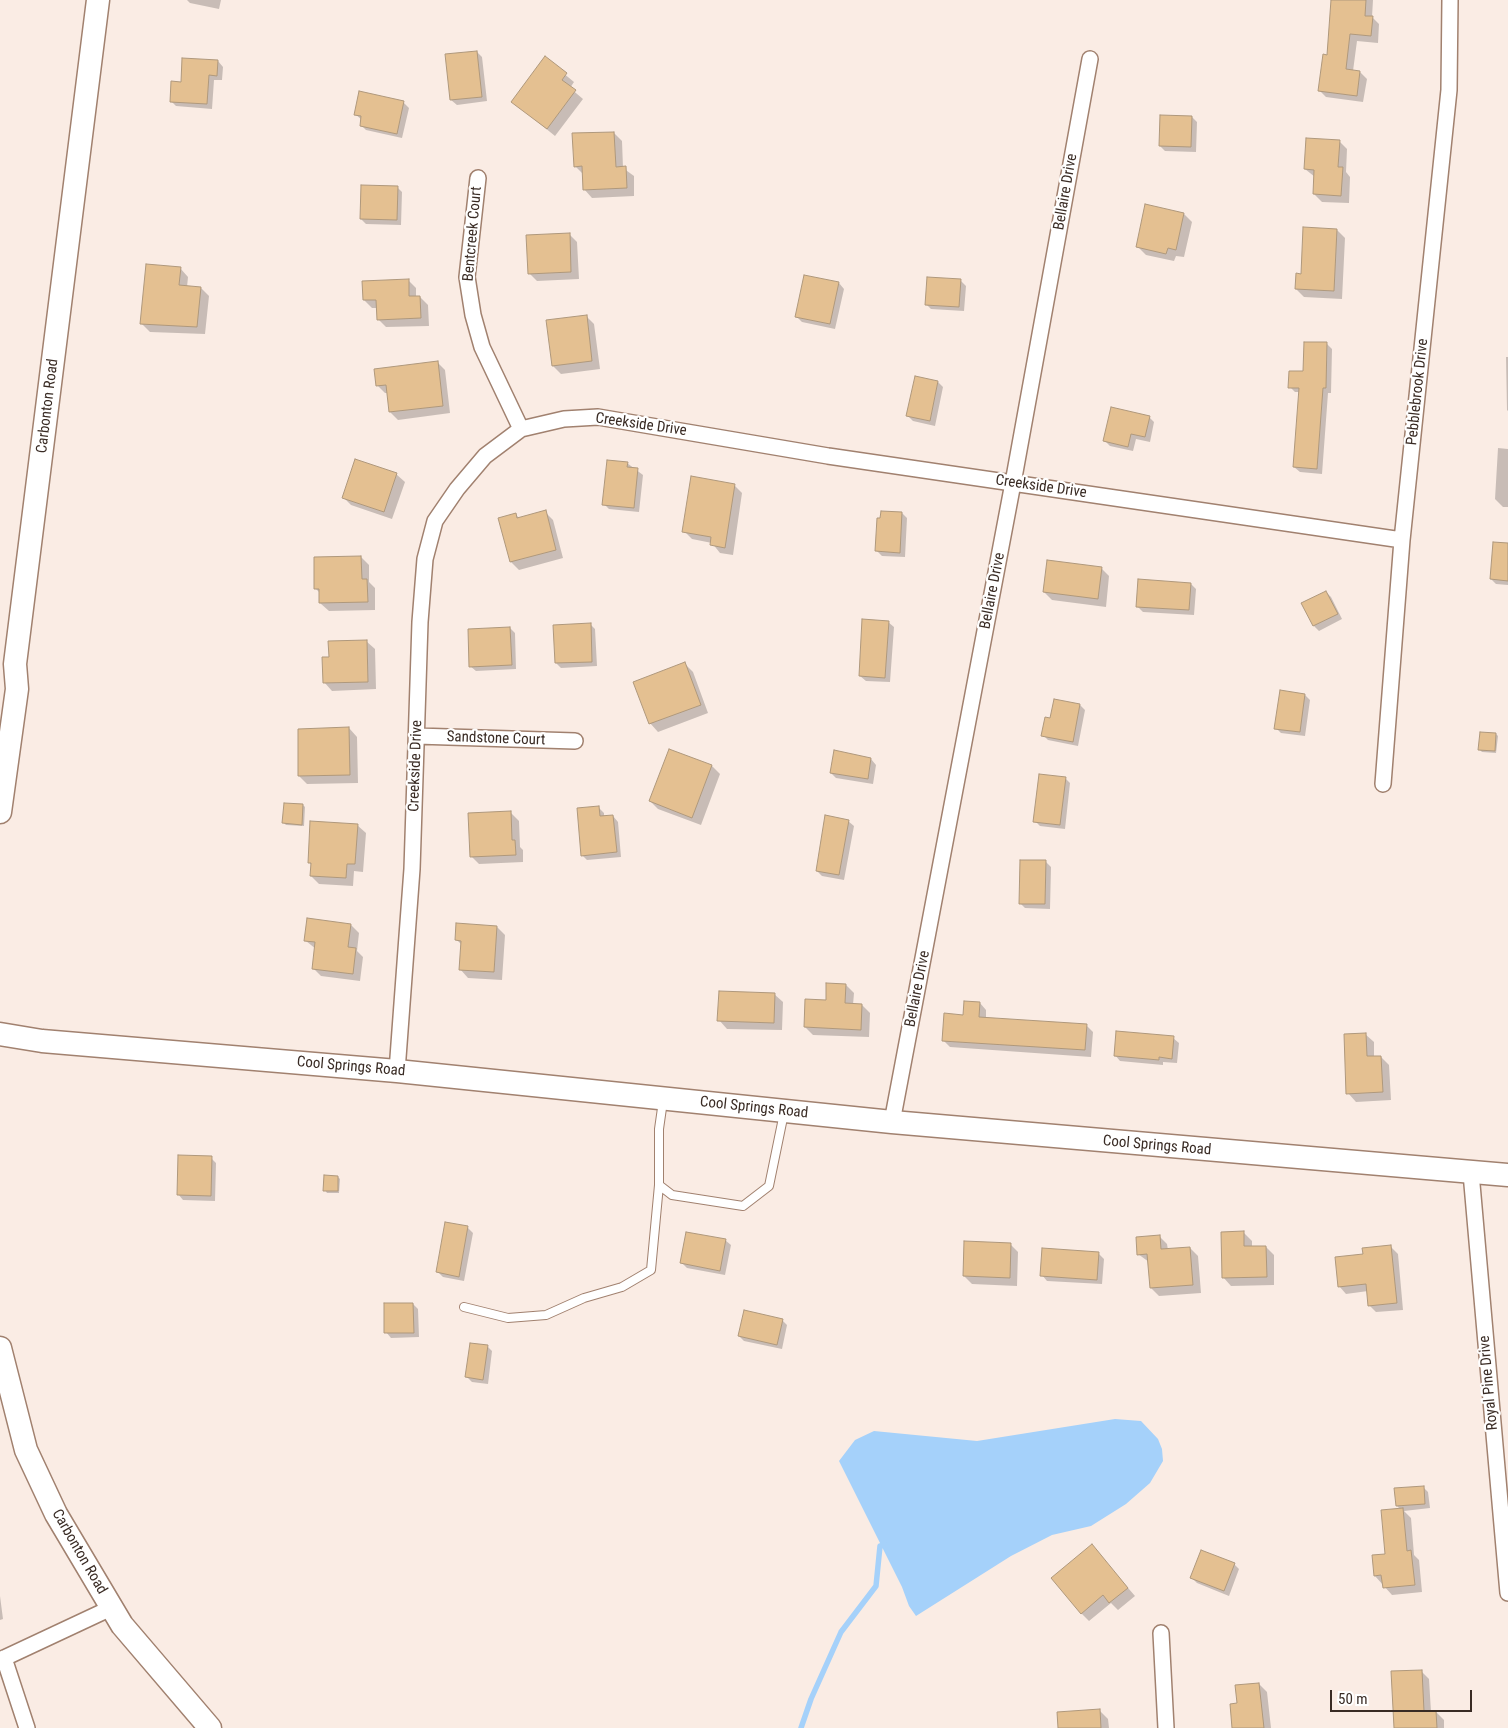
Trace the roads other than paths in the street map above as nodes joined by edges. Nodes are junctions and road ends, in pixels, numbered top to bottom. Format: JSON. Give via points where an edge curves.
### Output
{"nodes":[{"id":1,"x":98,"y":0,"type":"edge"},
{"id":2,"x":1450,"y":0,"type":"edge"},
{"id":3,"x":1090,"y":59,"type":"dead end"},
{"id":4,"x":478,"y":178,"type":"dead end"},
{"id":5,"x":521,"y":429,"type":"junction"},
{"id":6,"x":1013,"y":483,"type":"junction"},
{"id":7,"x":1402,"y":540,"type":"junction"},
{"id":8,"x":417,"y":736,"type":"junction"},
{"id":9,"x":575,"y":742,"type":"dead end"},
{"id":10,"x":4,"y":751,"type":"edge"},
{"id":11,"x":1383,"y":784,"type":"dead end"},
{"id":12,"x":0,"y":812,"type":"edge"},
{"id":13,"x":0,"y":1034,"type":"edge"},
{"id":14,"x":398,"y":1071,"type":"junction"},
{"id":15,"x":663,"y":1098,"type":"junction"},
{"id":16,"x":784,"y":1111,"type":"junction"},
{"id":17,"x":892,"y":1122,"type":"junction"},
{"id":18,"x":1471,"y":1173,"type":"junction"},
{"id":19,"x":1508,"y":1175,"type":"edge"},
{"id":20,"x":659,"y":1185,"type":"junction"},
{"id":21,"x":464,"y":1307,"type":"dead end"},
{"id":22,"x":0,"y":1348,"type":"edge"},
{"id":23,"x":1508,"y":1593,"type":"edge"},
{"id":24,"x":112,"y":1608,"type":"junction"},
{"id":25,"x":1161,"y":1633,"type":"dead end"},
{"id":26,"x":2,"y":1659,"type":"edge"},
{"id":27,"x":27,"y":1728,"type":"edge"},
{"id":28,"x":210,"y":1728,"type":"edge"},
{"id":29,"x":1166,"y":1728,"type":"edge"}],
"edges":[{"from":1,"to":10,"type":"street","name":"Carbonton Road","via":[[15,664],[17,689]]},
{"from":2,"to":7,"type":"street","name":"Pebblebrook Drive","via":[[1449,90]]},
{"from":3,"to":6,"type":"street","name":"Bellaire Drive"},
{"from":4,"to":5,"type":"street","name":"Bentcreek Court","via":[[467,276],[473,315],[482,347]]},
{"from":5,"to":6,"type":"street","name":"Creekside Drive","via":[[564,419],[598,417]]},
{"from":5,"to":8,"type":"street","name":"Creekside Drive","via":[[484,456],[435,521],[425,559]]},
{"from":6,"to":7,"type":"street","name":"Creekside Drive"},
{"from":6,"to":17,"type":"street","name":"Bellaire Drive"},
{"from":7,"to":11,"type":"street","name":"Pebblebrook Drive"},
{"from":8,"to":9,"type":"street","name":"Sandstone Court"},
{"from":8,"to":14,"type":"street","name":"Creekside Drive","via":[[412,869]]},
{"from":10,"to":12,"type":"street","name":"Carbonton Road"},
{"from":13,"to":14,"type":"street","name":"Cool Springs Road","via":[[42,1041]]},
{"from":14,"to":15,"type":"street","name":"Cool Springs Road"},
{"from":15,"to":16,"type":"street","name":"Cool Springs Road"},
{"from":15,"to":20,"type":"lane"},
{"from":16,"to":17,"type":"street","name":"Cool Springs Road"},
{"from":16,"to":20,"type":"lane","via":[[769,1186],[743,1206],[672,1195]]},
{"from":17,"to":18,"type":"street","name":"Cool Springs Road"},
{"from":18,"to":19,"type":"street","name":"Cool Springs Road"},
{"from":18,"to":23,"type":"street","name":"Royal Pine Drive"},
{"from":20,"to":21,"type":"lane","via":[[651,1270],[622,1287],[584,1298],[546,1315],[508,1318]]},
{"from":22,"to":24,"type":"street","name":"Carbonton Road","via":[[26,1450],[56,1514]]},
{"from":24,"to":26,"type":"street"},
{"from":24,"to":28,"type":"street","name":"Carbonton Road","via":[[122,1626]]},
{"from":25,"to":29,"type":"street"},
{"from":26,"to":27,"type":"street"}]}
